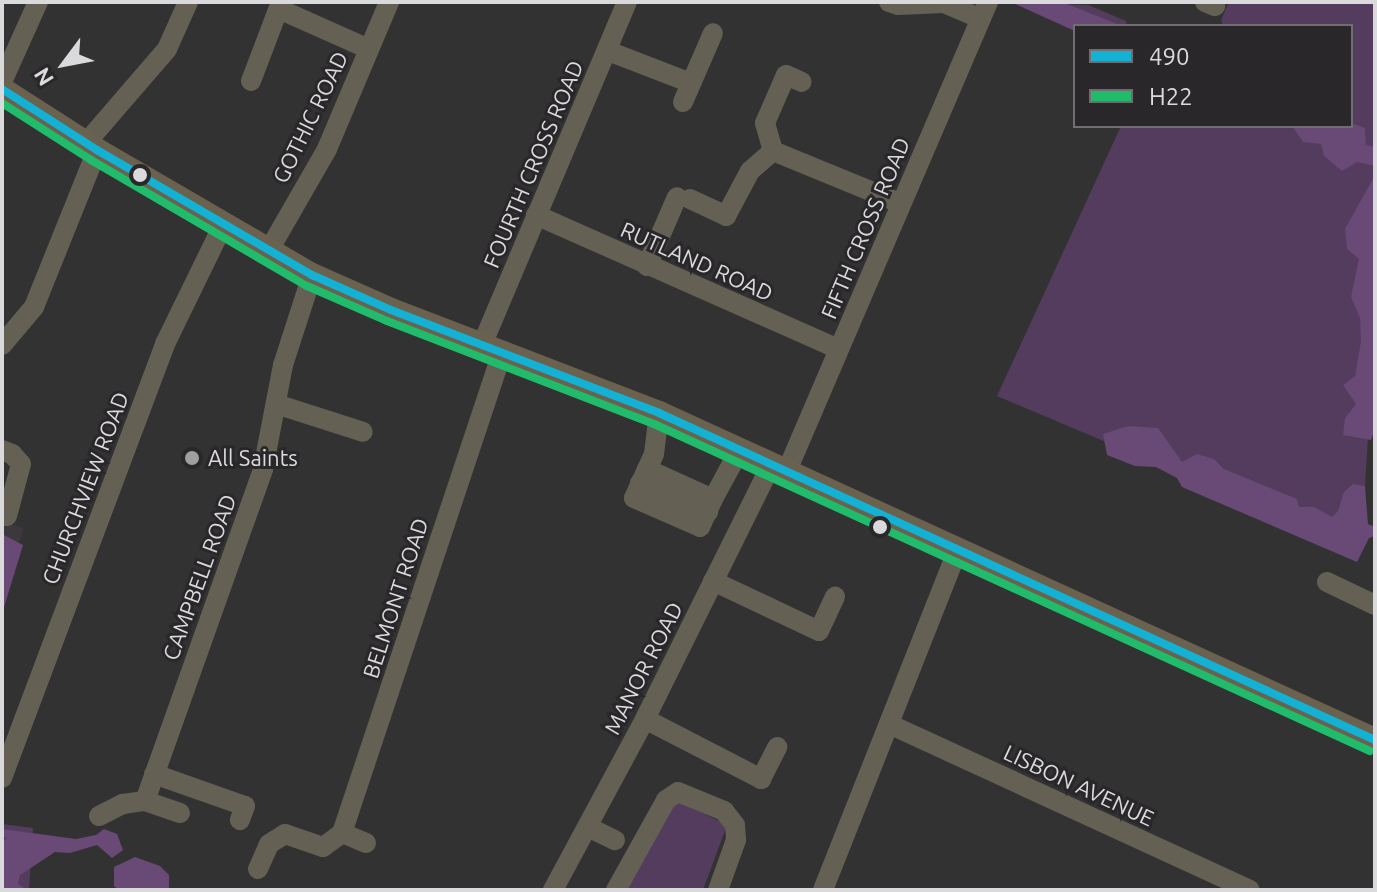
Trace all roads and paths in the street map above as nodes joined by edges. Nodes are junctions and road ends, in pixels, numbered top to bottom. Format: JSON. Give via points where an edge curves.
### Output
{"nodes":[{"id":1,"x":38,"y":2,"type":"edge"},
{"id":2,"x":188,"y":2,"type":"edge"},
{"id":3,"x":389,"y":2,"type":"edge"},
{"id":4,"x":627,"y":2,"type":"edge"},
{"id":5,"x":889,"y":2,"type":"edge"},
{"id":6,"x":926,"y":3,"type":"edge"},
{"id":7,"x":280,"y":5,"type":"edge"},
{"id":8,"x":984,"y":10,"type":"edge"},
{"id":9,"x":713,"y":33,"type":"dead end"},
{"id":10,"x":369,"y":49,"type":"junction"},
{"id":11,"x":608,"y":51,"type":"junction"},
{"id":12,"x":251,"y":81,"type":"dead end"},
{"id":13,"x":2,"y":82,"type":"edge"},
{"id":14,"x":802,"y":82,"type":"dead end"},
{"id":15,"x":2,"y":89,"type":"edge"},
{"id":16,"x":91,"y":146,"type":"junction"},
{"id":17,"x":773,"y":151,"type":"junction"},
{"id":18,"x":900,"y":203,"type":"junction"},
{"id":19,"x":536,"y":215,"type":"junction"},
{"id":20,"x":224,"y":223,"type":"junction"},
{"id":21,"x":269,"y":250,"type":"junction"},
{"id":22,"x":647,"y":266,"type":"junction"},
{"id":23,"x":312,"y":275,"type":"junction"},
{"id":24,"x":2,"y":345,"type":"edge"},
{"id":25,"x":492,"y":349,"type":"junction"},
{"id":26,"x":839,"y":349,"type":"junction"},
{"id":27,"x":276,"y":404,"type":"junction"},
{"id":28,"x":659,"y":413,"type":"junction"},
{"id":29,"x":363,"y":432,"type":"dead end"},
{"id":30,"x":739,"y":451,"type":"junction"},
{"id":31,"x":7,"y":452,"type":"edge"},
{"id":32,"x":648,"y":466,"type":"junction"},
{"id":33,"x":778,"y":469,"type":"junction"},
{"id":34,"x":715,"y":495,"type":"junction"},
{"id":35,"x":7,"y":516,"type":"dead end"},
{"id":36,"x":957,"y":551,"type":"junction"},
{"id":37,"x":713,"y":581,"type":"junction"},
{"id":38,"x":1327,"y":582,"type":"dead end"},
{"id":39,"x":835,"y":597,"type":"dead end"},
{"id":40,"x":1375,"y":605,"type":"edge"},
{"id":41,"x":645,"y":719,"type":"junction"},
{"id":42,"x":889,"y":724,"type":"junction"},
{"id":43,"x":1375,"y":740,"type":"edge"},
{"id":44,"x":777,"y":747,"type":"dead end"},
{"id":45,"x":154,"y":774,"type":"junction"},
{"id":46,"x":2,"y":776,"type":"edge"},
{"id":47,"x":145,"y":801,"type":"junction"},
{"id":48,"x":180,"y":813,"type":"dead end"},
{"id":49,"x":99,"y":816,"type":"dead end"},
{"id":50,"x":240,"y":820,"type":"dead end"},
{"id":51,"x":588,"y":827,"type":"junction"},
{"id":52,"x":342,"y":833,"type":"junction"},
{"id":53,"x":366,"y":843,"type":"dead end"},
{"id":54,"x":628,"y":846,"type":"junction"},
{"id":55,"x":258,"y":869,"type":"dead end"},
{"id":56,"x":553,"y":890,"type":"edge"},
{"id":57,"x":616,"y":890,"type":"edge"},
{"id":58,"x":718,"y":890,"type":"edge"},
{"id":59,"x":823,"y":890,"type":"edge"},
{"id":60,"x":1250,"y":890,"type":"edge"}],
"edges":[{"from":1,"to":13,"type":"street"},
{"from":2,"to":16,"type":"street","via":[[167,49]]},
{"from":3,"to":10,"type":"street","name":"GOTHIC ROAD"},
{"from":4,"to":11,"type":"street","name":"FOURTH CROSS ROAD"},
{"from":5,"to":6,"type":"street"},
{"from":6,"to":8,"type":"street"},
{"from":7,"to":10,"type":"street"},
{"from":7,"to":12,"type":"street"},
{"from":8,"to":18,"type":"street","name":"FIFTH CROSS ROAD"},
{"from":9,"to":11,"type":"street","via":[[687,92]]},
{"from":10,"to":21,"type":"street","name":"GOTHIC ROAD","via":[[327,149]]},
{"from":11,"to":19,"type":"street","name":"FOURTH CROSS ROAD"},
{"from":14,"to":17,"type":"street","via":[[786,75],[765,123]]},
{"from":15,"to":16,"type":"main road"},
{"from":16,"to":20,"type":"main road"},
{"from":16,"to":24,"type":"street","via":[[34,307]]},
{"from":17,"to":18,"type":"street"},
{"from":17,"to":22,"type":"street","via":[[750,171],[726,216],[683,198]]},
{"from":18,"to":26,"type":"street","name":"FIFTH CROSS ROAD"},
{"from":19,"to":22,"type":"street","name":"RUTLAND ROAD"},
{"from":19,"to":25,"type":"street","name":"FOURTH CROSS ROAD"},
{"from":20,"to":21,"type":"main road"},
{"from":20,"to":46,"type":"street","name":"CHURCHVIEW ROAD","via":[[165,344]]},
{"from":21,"to":23,"type":"main road"},
{"from":22,"to":26,"type":"street","name":"RUTLAND ROAD"},
{"from":23,"to":25,"type":"main road"},
{"from":23,"to":27,"type":"street","name":"CAMPBELL ROAD"},
{"from":25,"to":28,"type":"main road"},
{"from":25,"to":52,"type":"street","name":"BELMONT ROAD"},
{"from":26,"to":33,"type":"street","name":"FIFTH CROSS ROAD"},
{"from":27,"to":29,"type":"street"},
{"from":27,"to":45,"type":"street","name":"CAMPBELL ROAD","via":[[263,469]]},
{"from":28,"to":30,"type":"main road"},
{"from":28,"to":32,"type":"street"},
{"from":30,"to":33,"type":"main road"},
{"from":30,"to":34,"type":"street"},
{"from":31,"to":35,"type":"street","via":[[21,464]]},
{"from":32,"to":34,"type":"street"},
{"from":32,"to":34,"type":"street","via":[[634,498],[674,516],[700,527]]},
{"from":33,"to":36,"type":"main road"},
{"from":33,"to":37,"type":"street","name":"MANOR ROAD"},
{"from":36,"to":42,"type":"street"},
{"from":36,"to":43,"type":"main road"},
{"from":37,"to":39,"type":"street","via":[[819,631]]},
{"from":37,"to":41,"type":"street","name":"MANOR ROAD"},
{"from":38,"to":40,"type":"street"},
{"from":41,"to":44,"type":"street","via":[[761,779]]},
{"from":41,"to":51,"type":"street","name":"MANOR ROAD"},
{"from":42,"to":59,"type":"street"},
{"from":42,"to":60,"type":"street","name":"LISBON AVENUE"},
{"from":45,"to":47,"type":"street","name":"CAMPBELL ROAD"},
{"from":45,"to":50,"type":"street","via":[[245,806]]},
{"from":47,"to":48,"type":"street"},
{"from":47,"to":49,"type":"street"},
{"from":51,"to":54,"type":"street"},
{"from":51,"to":56,"type":"street","name":"MANOR ROAD"},
{"from":52,"to":53,"type":"street"},
{"from":52,"to":55,"type":"street","via":[[323,847],[285,834],[269,844]]},
{"from":54,"to":57,"type":"street"},
{"from":54,"to":58,"type":"street","via":[[672,794],[684,792],[724,811],[735,825],[736,840]]}]}
